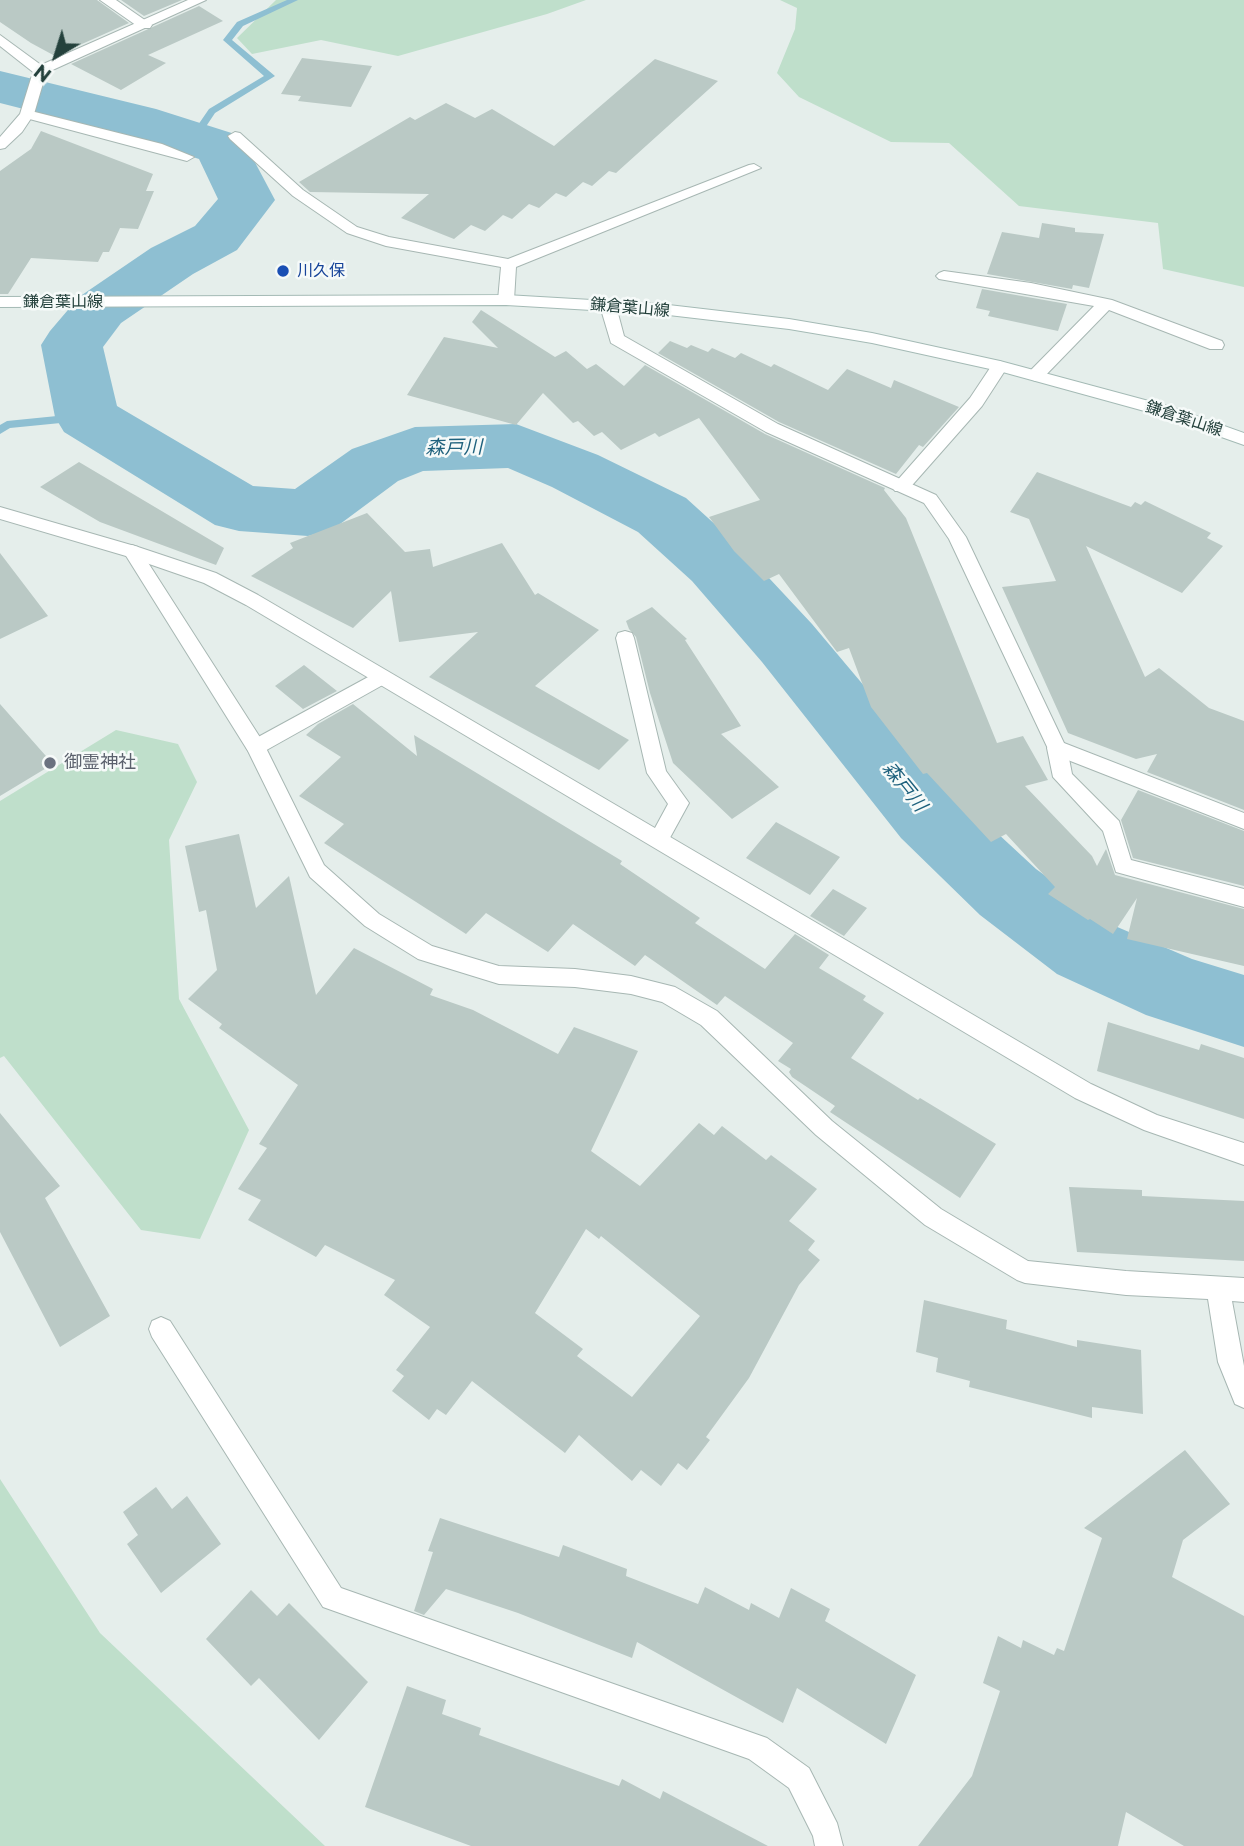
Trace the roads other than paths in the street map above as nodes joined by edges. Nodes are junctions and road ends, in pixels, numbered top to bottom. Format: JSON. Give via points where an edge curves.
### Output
{"nodes":[{"id":1,"x":107,"y":0,"type":"edge"},
{"id":2,"x":199,"y":0,"type":"edge"},
{"id":3,"x":145,"y":25,"type":"junction"},
{"id":4,"x":0,"y":38,"type":"edge"},
{"id":5,"x":40,"y":74,"type":"junction"},
{"id":6,"x":28,"y":112,"type":"junction"},
{"id":7,"x":235,"y":136,"type":"dead end"},
{"id":8,"x":0,"y":145,"type":"edge"},
{"id":9,"x":187,"y":158,"type":"dead end"},
{"id":10,"x":754,"y":168,"type":"dead end"},
{"id":11,"x":509,"y":264,"type":"junction"},
{"id":12,"x":944,"y":276,"type":"dead end"},
{"id":13,"x":506,"y":300,"type":"junction"},
{"id":14,"x":0,"y":302,"type":"edge"},
{"id":15,"x":1106,"y":303,"type":"junction"},
{"id":16,"x":608,"y":306,"type":"junction"},
{"id":17,"x":1216,"y":345,"type":"dead end"},
{"id":18,"x":1000,"y":366,"type":"junction"},
{"id":19,"x":1035,"y":376,"type":"junction"},
{"id":20,"x":1244,"y":439,"type":"edge"},
{"id":21,"x":901,"y":487,"type":"junction"},
{"id":22,"x":0,"y":513,"type":"edge"},
{"id":23,"x":132,"y":551,"type":"junction"},
{"id":24,"x":625,"y":638,"type":"dead end"},
{"id":25,"x":381,"y":677,"type":"junction"},
{"id":26,"x":256,"y":747,"type":"junction"},
{"id":27,"x":1057,"y":748,"type":"junction"},
{"id":28,"x":1244,"y":821,"type":"edge"},
{"id":29,"x":659,"y":839,"type":"junction"},
{"id":30,"x":1244,"y":898,"type":"edge"},
{"id":31,"x":1244,"y":1154,"type":"edge"},
{"id":32,"x":1218,"y":1289,"type":"junction"},
{"id":33,"x":1244,"y":1290,"type":"edge"},
{"id":34,"x":161,"y":1329,"type":"dead end"},
{"id":35,"x":1244,"y":1395,"type":"edge"},
{"id":36,"x":829,"y":1846,"type":"edge"}],
"edges":[{"from":1,"to":3,"type":"street"},
{"from":2,"to":3,"type":"street"},
{"from":3,"to":5,"type":"street"},
{"from":4,"to":5,"type":"street"},
{"from":5,"to":6,"type":"street"},
{"from":6,"to":8,"type":"street"},
{"from":6,"to":9,"type":"street"},
{"from":7,"to":11,"type":"street","via":[[299,194],[352,230],[386,241]]},
{"from":10,"to":11,"type":"street"},
{"from":11,"to":13,"type":"street"},
{"from":12,"to":15,"type":"street"},
{"from":13,"to":14,"type":"street","name":"鎌倉葉山線"},
{"from":13,"to":16,"type":"street","name":"鎌倉葉山線"},
{"from":15,"to":17,"type":"street"},
{"from":15,"to":19,"type":"street"},
{"from":16,"to":18,"type":"street","name":"鎌倉葉山線","via":[[789,324]]},
{"from":16,"to":21,"type":"street","via":[[617,339],[772,428]]},
{"from":18,"to":19,"type":"street","name":"鎌倉葉山線"},
{"from":18,"to":21,"type":"street","via":[[976,402]]},
{"from":19,"to":20,"type":"street","name":"鎌倉葉山線","via":[[1165,411]]},
{"from":21,"to":27,"type":"street","via":[[930,499],[957,537]]},
{"from":22,"to":23,"type":"street"},
{"from":23,"to":25,"type":"street","via":[[210,578]]},
{"from":23,"to":26,"type":"street"},
{"from":24,"to":29,"type":"street","via":[[657,773],[679,803]]},
{"from":25,"to":26,"type":"street"},
{"from":25,"to":29,"type":"street"},
{"from":26,"to":32,"type":"street","via":[[317,871],[372,920],[426,953],[499,975],[575,978],[667,994],[709,1018],[824,1128],[933,1217],[1025,1272]]},
{"from":27,"to":28,"type":"street"},
{"from":27,"to":30,"type":"street","via":[[1063,777],[1112,827],[1123,866]]},
{"from":29,"to":31,"type":"street","via":[[1083,1091],[1152,1123]]},
{"from":32,"to":33,"type":"street"},
{"from":32,"to":35,"type":"street","via":[[1230,1362]]},
{"from":34,"to":36,"type":"street","via":[[332,1598],[757,1748],[799,1778]]}]}
